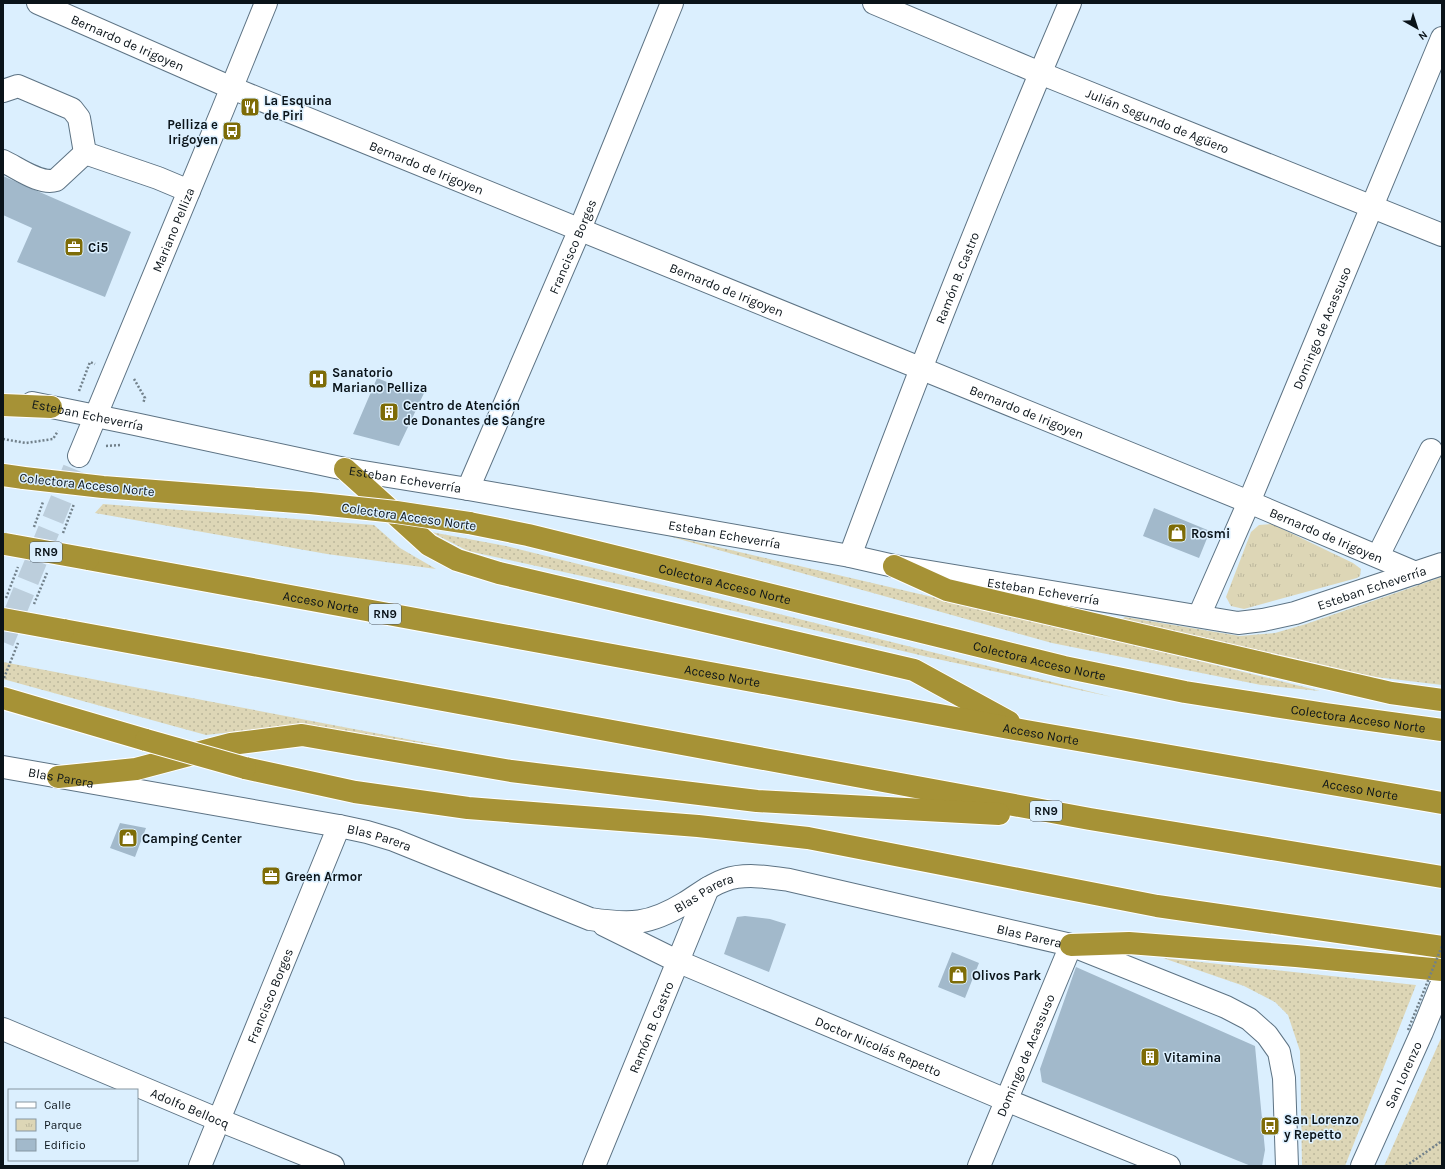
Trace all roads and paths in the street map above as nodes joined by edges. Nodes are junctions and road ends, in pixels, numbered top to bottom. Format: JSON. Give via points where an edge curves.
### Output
{"nodes":[{"id":1,"x":38,"y":3,"type":"edge"},
{"id":2,"x":266,"y":3,"type":"edge"},
{"id":3,"x":672,"y":3,"type":"edge"},
{"id":4,"x":874,"y":3,"type":"edge"},
{"id":5,"x":1070,"y":3,"type":"edge"},
{"id":6,"x":1442,"y":38,"type":"edge"},
{"id":7,"x":1040,"y":73,"type":"junction"},
{"id":8,"x":232,"y":88,"type":"junction"},
{"id":9,"x":3,"y":91,"type":"edge"},
{"id":10,"x":85,"y":153,"type":"junction"},
{"id":11,"x":3,"y":161,"type":"edge"},
{"id":12,"x":189,"y":191,"type":"junction"},
{"id":13,"x":1371,"y":206,"type":"junction"},
{"id":14,"x":580,"y":229,"type":"junction"},
{"id":15,"x":1442,"y":235,"type":"edge"},
{"id":16,"x":921,"y":368,"type":"junction"},
{"id":17,"x":3,"y":398,"type":"edge"},
{"id":18,"x":3,"y":405,"type":"edge"},
{"id":19,"x":61,"y":410,"type":"junction"},
{"id":20,"x":95,"y":417,"type":"junction"},
{"id":21,"x":3,"y":438,"type":"edge"},
{"id":22,"x":1431,"y":450,"type":"dead end"},
{"id":23,"x":79,"y":456,"type":"tunnel mouth"},
{"id":24,"x":345,"y":469,"type":"junction"},
{"id":25,"x":12,"y":475,"type":"edge"},
{"id":26,"x":468,"y":488,"type":"junction"},
{"id":27,"x":43,"y":502,"type":"dead end"},
{"id":28,"x":1250,"y":502,"type":"junction"},
{"id":29,"x":32,"y":531,"type":"dead end"},
{"id":30,"x":4,"y":544,"type":"edge"},
{"id":31,"x":850,"y":556,"type":"junction"},
{"id":32,"x":1378,"y":556,"type":"junction"},
{"id":33,"x":20,"y":560,"type":"dead end"},
{"id":34,"x":1442,"y":564,"type":"edge"},
{"id":35,"x":894,"y":566,"type":"junction"},
{"id":36,"x":1416,"y":573,"type":"junction"},
{"id":37,"x":3,"y":604,"type":"edge"},
{"id":38,"x":1199,"y":616,"type":"junction"},
{"id":39,"x":3,"y":619,"type":"edge"},
{"id":40,"x":3,"y":698,"type":"edge"},
{"id":41,"x":1442,"y":700,"type":"edge"},
{"id":42,"x":1442,"y":730,"type":"edge"},
{"id":43,"x":1026,"y":732,"type":"junction"},
{"id":44,"x":3,"y":767,"type":"edge"},
{"id":45,"x":58,"y":777,"type":"junction"},
{"id":46,"x":1442,"y":803,"type":"edge"},
{"id":47,"x":1090,"y":819,"type":"junction"},
{"id":48,"x":339,"y":826,"type":"junction"},
{"id":49,"x":1442,"y":877,"type":"edge"},
{"id":50,"x":708,"y":888,"type":"junction"},
{"id":51,"x":590,"y":919,"type":"junction"},
{"id":52,"x":1071,"y":945,"type":"junction"},
{"id":53,"x":1442,"y":947,"type":"edge"},
{"id":54,"x":678,"y":961,"type":"junction"},
{"id":55,"x":1442,"y":970,"type":"edge"},
{"id":56,"x":1442,"y":983,"type":"edge"},
{"id":57,"x":3,"y":1029,"type":"edge"},
{"id":58,"x":1415,"y":1031,"type":"junction"},
{"id":59,"x":1006,"y":1100,"type":"junction"},
{"id":60,"x":219,"y":1120,"type":"junction"},
{"id":61,"x":1442,"y":1141,"type":"edge"},
{"id":62,"x":200,"y":1166,"type":"edge"},
{"id":63,"x":333,"y":1166,"type":"edge"},
{"id":64,"x":594,"y":1166,"type":"edge"},
{"id":65,"x":979,"y":1166,"type":"edge"},
{"id":66,"x":1169,"y":1166,"type":"edge"},
{"id":67,"x":1287,"y":1166,"type":"edge"},
{"id":68,"x":1362,"y":1166,"type":"edge"},
{"id":69,"x":1406,"y":1166,"type":"edge"}],
"edges":[{"from":1,"to":8,"type":"street","name":"Bernardo de Irigoyen"},
{"from":2,"to":8,"type":"street","name":"Mariano Pelliza"},
{"from":3,"to":14,"type":"street","name":"Francisco Borges"},
{"from":4,"to":7,"type":"street","name":"Julián Segundo de Agüero"},
{"from":5,"to":7,"type":"street","name":"Ramón B. Castro"},
{"from":6,"to":13,"type":"street","name":"Domingo de Acassuso"},
{"from":7,"to":13,"type":"street","name":"Julián Segundo de Agüero"},
{"from":7,"to":16,"type":"street","name":"Ramón B. Castro"},
{"from":8,"to":12,"type":"street","name":"Mariano Pelliza"},
{"from":8,"to":14,"type":"street","name":"Bernardo de Irigoyen"},
{"from":9,"to":10,"type":"street","via":[[18,86],[72,109],[79,118]]},
{"from":10,"to":11,"type":"street","via":[[56,180],[50,182],[42,181]]},
{"from":10,"to":12,"type":"street"},
{"from":12,"to":20,"type":"street","name":"Mariano Pelliza"},
{"from":13,"to":15,"type":"street","name":"Julián Segundo de Agüero"},
{"from":13,"to":28,"type":"street","name":"Domingo de Acassuso"},
{"from":14,"to":16,"type":"street","name":"Bernardo de Irigoyen"},
{"from":14,"to":26,"type":"street","name":"Francisco Borges"},
{"from":16,"to":28,"type":"street","name":"Bernardo de Irigoyen"},
{"from":16,"to":31,"type":"street","name":"Ramón B. Castro"},
{"from":17,"to":19,"type":"street","name":"Esteban Echeverría"},
{"from":18,"to":19,"type":"highway"},
{"from":19,"to":20,"type":"street","name":"Esteban Echeverría"},
{"from":19,"to":21,"type":"path","via":[[53,439],[26,443]]},
{"from":20,"to":23,"type":"street","name":"Mariano Pelliza"},
{"from":20,"to":24,"type":"street","name":"Esteban Echeverría"},
{"from":22,"to":32,"type":"street"},
{"from":24,"to":26,"type":"street","name":"Esteban Echeverría"},
{"from":24,"to":43,"type":"highway","via":[[429,545],[456,560],[499,573],[914,670]]},
{"from":25,"to":42,"type":"highway","name":"Colectora Acceso Norte","bridge":true,"via":[[103,487],[396,512],[469,523],[528,535],[1094,673],[1185,692]]},
{"from":26,"to":31,"type":"street","name":"Esteban Echeverría"},
{"from":27,"to":29,"type":"path"},
{"from":28,"to":32,"type":"street","name":"Bernardo de Irigoyen"},
{"from":28,"to":38,"type":"street","name":"Domingo de Acassuso"},
{"from":30,"to":43,"type":"highway","name":"Acceso Norte","number":"RN9","bridge":true},
{"from":31,"to":35,"type":"street","name":"Esteban Echeverría"},
{"from":32,"to":36,"type":"street","name":"Bernardo de Irigoyen"},
{"from":33,"to":37,"type":"path"},
{"from":34,"to":36,"type":"street","name":"Esteban Echeverría"},
{"from":35,"to":38,"type":"street","name":"Esteban Echeverría"},
{"from":35,"to":41,"type":"highway","via":[[948,590],[1391,693]]},
{"from":36,"to":38,"type":"street","name":"Esteban Echeverría","via":[[1295,613],[1263,620],[1238,623]]},
{"from":39,"to":47,"type":"highway","number":"RN9","bridge":true},
{"from":40,"to":53,"type":"highway","bridge":true,"via":[[245,768],[355,792],[468,808],[698,826],[808,838],[1157,906]]},
{"from":43,"to":46,"type":"highway","name":"Acceso Norte","number":"RN9"},
{"from":44,"to":45,"type":"street","name":"Blas Parera"},
{"from":45,"to":47,"type":"highway","via":[[136,769],[231,744],[302,735],[511,771],[757,801]]},
{"from":45,"to":48,"type":"street","name":"Blas Parera"},
{"from":47,"to":49,"type":"highway","number":"RN9"},
{"from":48,"to":51,"type":"street","name":"Blas Parera","via":[[394,840]]},
{"from":48,"to":60,"type":"street","name":"Francisco Borges"},
{"from":50,"to":51,"type":"street","name":"Blas Parera","via":[[684,904],[648,920],[620,923]]},
{"from":50,"to":52,"type":"street","name":"Blas Parera","via":[[744,876],[789,880]]},
{"from":50,"to":54,"type":"street","name":"Ramón B. Castro"},
{"from":51,"to":54,"type":"street","name":"Doctor Nicolás Repetto"},
{"from":52,"to":55,"type":"highway","via":[[1129,943]]},
{"from":52,"to":59,"type":"street","name":"Domingo de Acassuso"},
{"from":52,"to":67,"type":"street","name":"Blas Parera","via":[[1226,1007],[1249,1019],[1267,1035],[1279,1052],[1284,1078]]},
{"from":53,"to":58,"type":"path","bridge":true},
{"from":54,"to":59,"type":"street","name":"Doctor Nicolás Repetto"},
{"from":54,"to":64,"type":"street","name":"Ramón B. Castro"},
{"from":56,"to":58,"type":"street","name":"San Lorenzo"},
{"from":57,"to":60,"type":"street","name":"Adolfo Bellocq"},
{"from":58,"to":68,"type":"street","name":"San Lorenzo"},
{"from":59,"to":65,"type":"street","name":"Domingo de Acassuso"},
{"from":59,"to":66,"type":"street","name":"Doctor Nicolás Repetto"},
{"from":60,"to":62,"type":"street","name":"Francisco Borges"},
{"from":60,"to":63,"type":"street","name":"Adolfo Bellocq"},
{"from":61,"to":69,"type":"path"}]}
